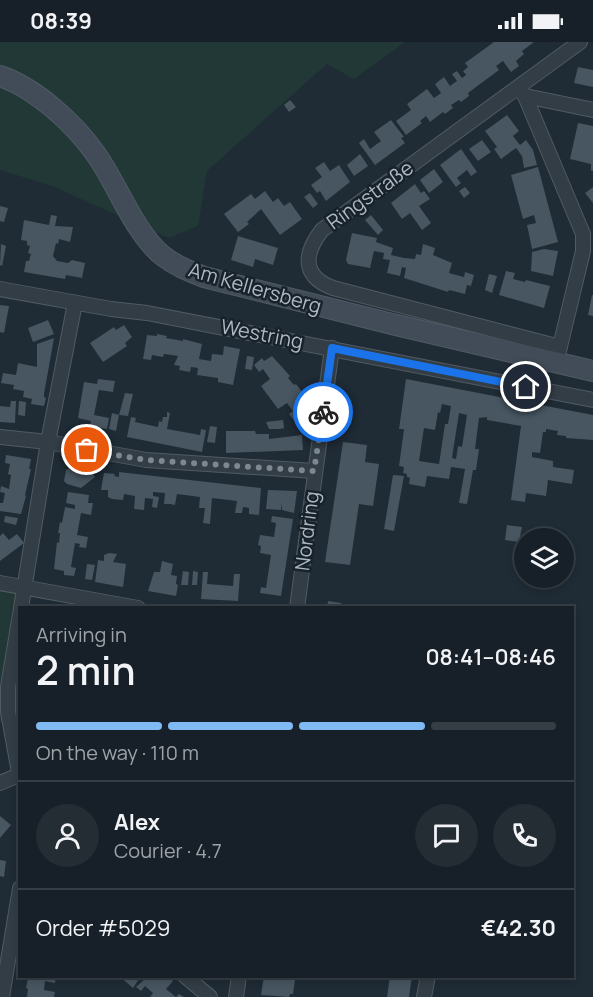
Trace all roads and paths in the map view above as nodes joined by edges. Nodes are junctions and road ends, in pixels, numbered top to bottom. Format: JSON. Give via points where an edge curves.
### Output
{"nodes":[{"id":1,"x":580,"y":42,"type":"edge"},
{"id":2,"x":0,"y":76,"type":"edge"},
{"id":3,"x":522,"y":92,"type":"junction"},
{"id":4,"x":593,"y":110,"type":"edge"},
{"id":5,"x":588,"y":235,"type":"edge"},
{"id":6,"x":0,"y":289,"type":"edge"},
{"id":7,"x":75,"y":303,"type":"junction"},
{"id":8,"x":332,"y":348,"type":"junction"},
{"id":9,"x":558,"y":355,"type":"junction"},
{"id":10,"x":593,"y":371,"type":"edge"},
{"id":11,"x":593,"y":400,"type":"edge"},
{"id":12,"x":0,"y":437,"type":"edge"},
{"id":13,"x":48,"y":442,"type":"junction"},
{"id":14,"x":314,"y":471,"type":"junction"},
{"id":15,"x":0,"y":583,"type":"edge"},
{"id":16,"x":24,"y":587,"type":"junction"},
{"id":17,"x":21,"y":606,"type":"edge"},
{"id":18,"x":127,"y":606,"type":"edge"},
{"id":19,"x":297,"y":606,"type":"edge"},
{"id":20,"x":18,"y":626,"type":"edge"},
{"id":21,"x":10,"y":729,"type":"edge"},
{"id":22,"x":18,"y":771,"type":"edge"},
{"id":23,"x":18,"y":776,"type":"edge"},
{"id":24,"x":0,"y":783,"type":"edge"},
{"id":25,"x":18,"y":900,"type":"edge"},
{"id":26,"x":187,"y":978,"type":"edge"},
{"id":27,"x":239,"y":978,"type":"edge"},
{"id":28,"x":428,"y":978,"type":"edge"},
{"id":29,"x":2,"y":997,"type":"edge"},
{"id":30,"x":210,"y":997,"type":"edge"},
{"id":31,"x":236,"y":997,"type":"edge"},
{"id":32,"x":424,"y":997,"type":"edge"}],
"edges":[{"from":1,"to":3,"type":"street","name":"Ringstraße"},
{"from":2,"to":9,"type":"main road","name":"Am Kellersberg","via":[[16,81],[60,113],[95,152],[148,241],[184,269],[374,320]]},
{"from":3,"to":4,"type":"street"},
{"from":3,"to":5,"type":"street"},
{"from":3,"to":9,"type":"street","name":"Ringstraße","via":[[322,230],[310,250],[309,267],[320,283],[333,288]]},
{"from":5,"to":9,"type":"street"},
{"from":6,"to":7,"type":"street","name":"Westring"},
{"from":7,"to":8,"type":"street","name":"Westring"},
{"from":7,"to":13,"type":"street"},
{"from":8,"to":11,"type":"street","name":"Westring"},
{"from":8,"to":14,"type":"street","name":"Nordring"},
{"from":9,"to":10,"type":"main road","name":"Am Kellersberg"},
{"from":12,"to":13,"type":"street"},
{"from":13,"to":14,"type":"street","via":[[146,460]]},
{"from":13,"to":16,"type":"street"},
{"from":14,"to":19,"type":"street","name":"Nordring"},
{"from":15,"to":16,"type":"street"},
{"from":16,"to":17,"type":"street"},
{"from":16,"to":18,"type":"street"},
{"from":20,"to":21,"type":"street","via":[[8,687]]},
{"from":21,"to":22,"type":"street"},
{"from":23,"to":24,"type":"street"},
{"from":25,"to":29,"type":"street"},
{"from":26,"to":30,"type":"street"},
{"from":27,"to":31,"type":"street"},
{"from":28,"to":32,"type":"street"}]}
